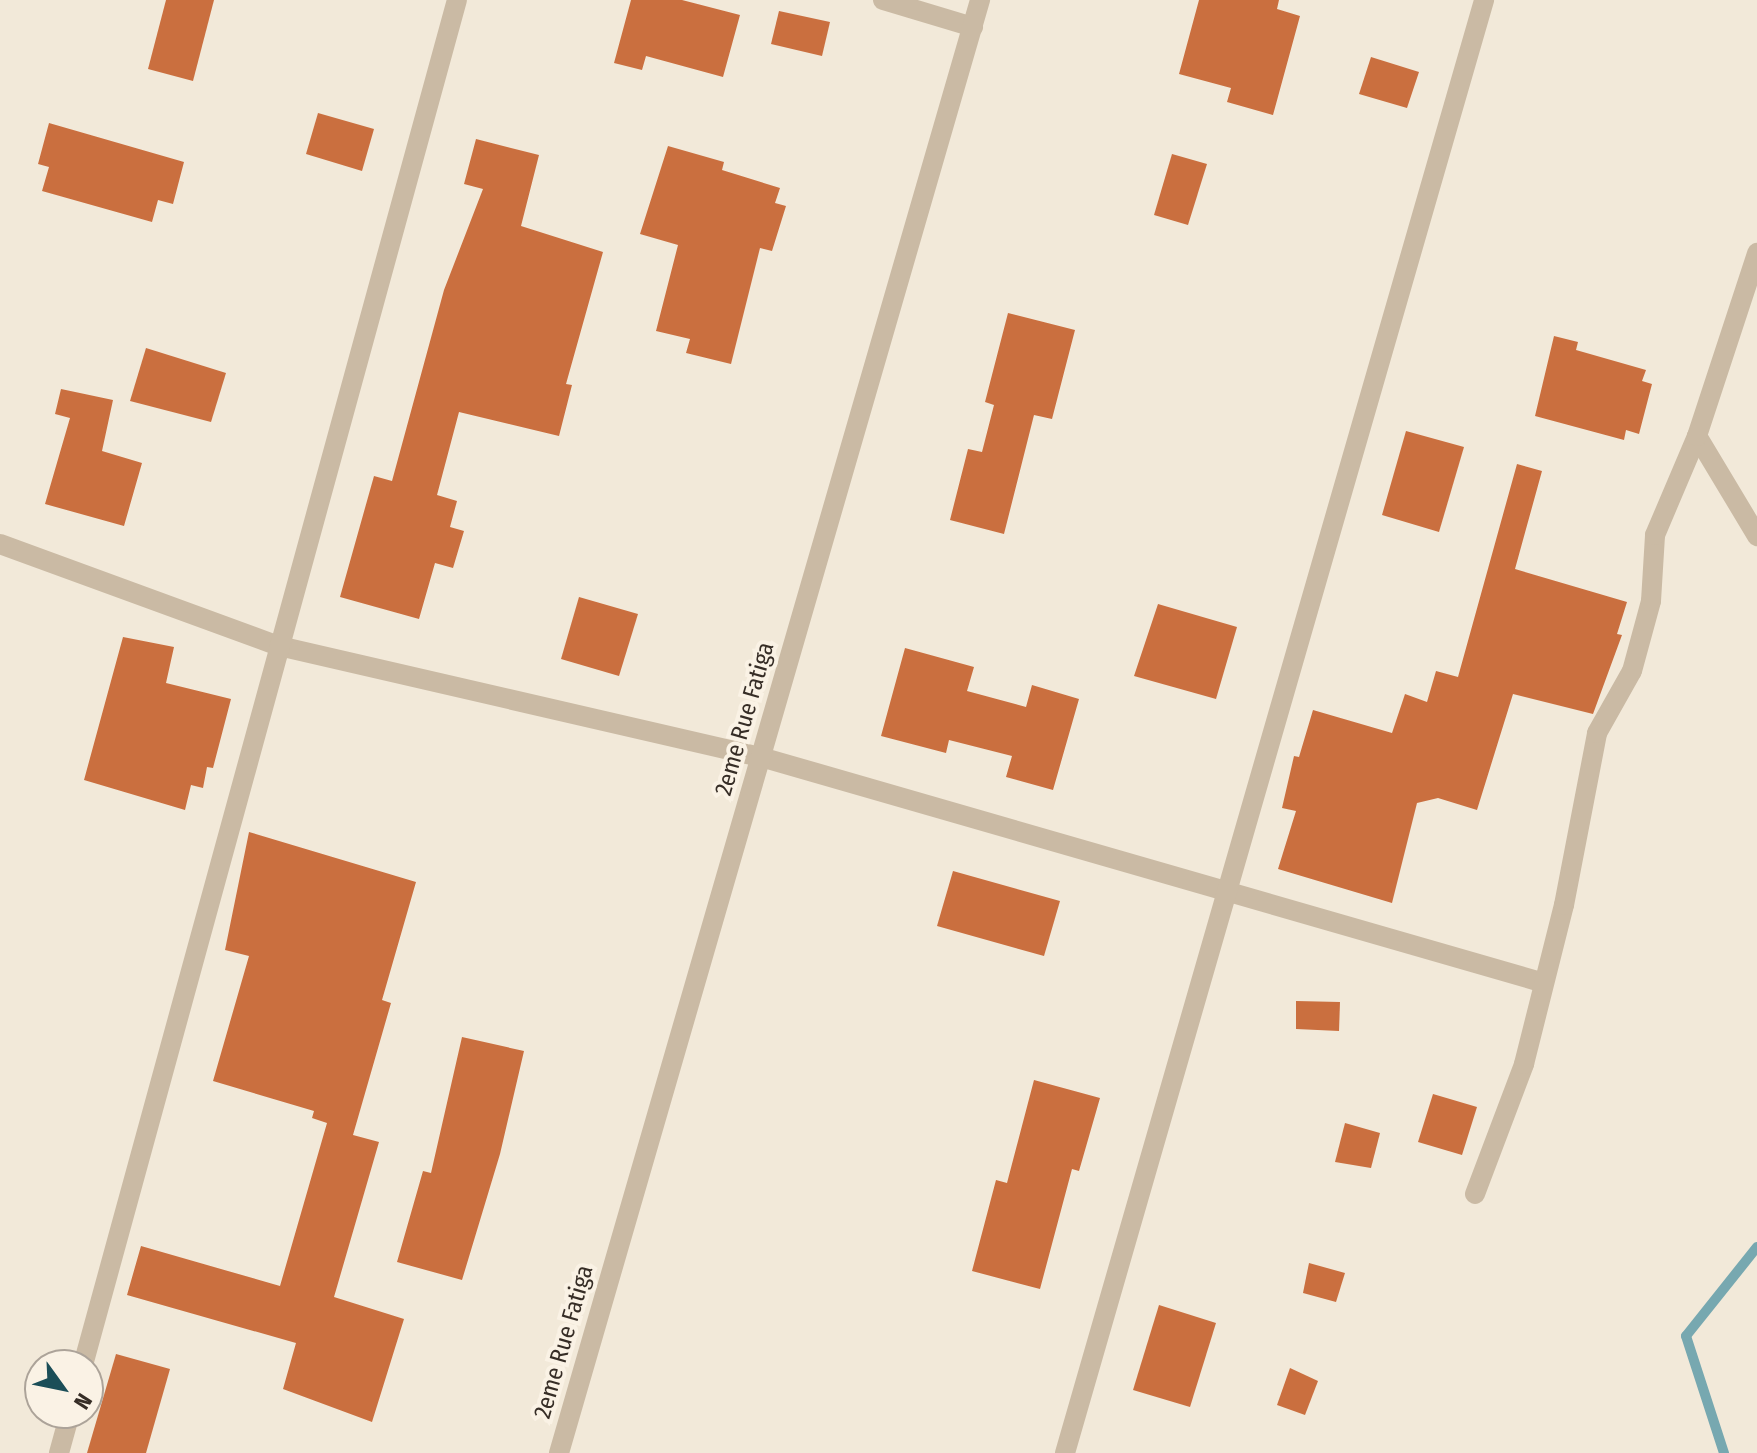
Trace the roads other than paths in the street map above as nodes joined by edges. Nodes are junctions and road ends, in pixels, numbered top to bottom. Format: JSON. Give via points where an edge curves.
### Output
{"nodes":[{"id":1,"x":457,"y":0,"type":"edge"},
{"id":2,"x":883,"y":0,"type":"edge"},
{"id":3,"x":980,"y":0,"type":"edge"},
{"id":4,"x":1484,"y":0,"type":"edge"},
{"id":5,"x":973,"y":27,"type":"junction"},
{"id":6,"x":1757,"y":253,"type":"edge"},
{"id":7,"x":1697,"y":436,"type":"junction"},
{"id":8,"x":1757,"y":536,"type":"edge"},
{"id":9,"x":0,"y":544,"type":"edge"},
{"id":10,"x":279,"y":646,"type":"junction"},
{"id":11,"x":761,"y":757,"type":"junction"},
{"id":12,"x":1228,"y":894,"type":"junction"},
{"id":13,"x":1541,"y":982,"type":"junction"},
{"id":14,"x":1475,"y":1194,"type":"dead end"},
{"id":15,"x":87,"y":1349,"type":"edge"},
{"id":16,"x":66,"y":1429,"type":"edge"},
{"id":17,"x":59,"y":1453,"type":"edge"},
{"id":18,"x":559,"y":1453,"type":"edge"},
{"id":19,"x":1065,"y":1453,"type":"edge"}],
"edges":[{"from":1,"to":10,"type":"street"},
{"from":2,"to":5,"type":"street"},
{"from":3,"to":5,"type":"street","name":"2eme Rue Fatiga"},
{"from":4,"to":12,"type":"street"},
{"from":5,"to":11,"type":"street","name":"2eme Rue Fatiga"},
{"from":6,"to":7,"type":"street"},
{"from":7,"to":8,"type":"street"},
{"from":7,"to":13,"type":"street","via":[[1655,535],[1651,601],[1632,671],[1597,733],[1564,905]]},
{"from":9,"to":10,"type":"street"},
{"from":10,"to":11,"type":"street"},
{"from":10,"to":15,"type":"street"},
{"from":11,"to":12,"type":"street"},
{"from":11,"to":18,"type":"street","name":"2eme Rue Fatiga"},
{"from":12,"to":13,"type":"street"},
{"from":12,"to":19,"type":"street"},
{"from":13,"to":14,"type":"street","via":[[1524,1064]]},
{"from":16,"to":17,"type":"street"}]}
